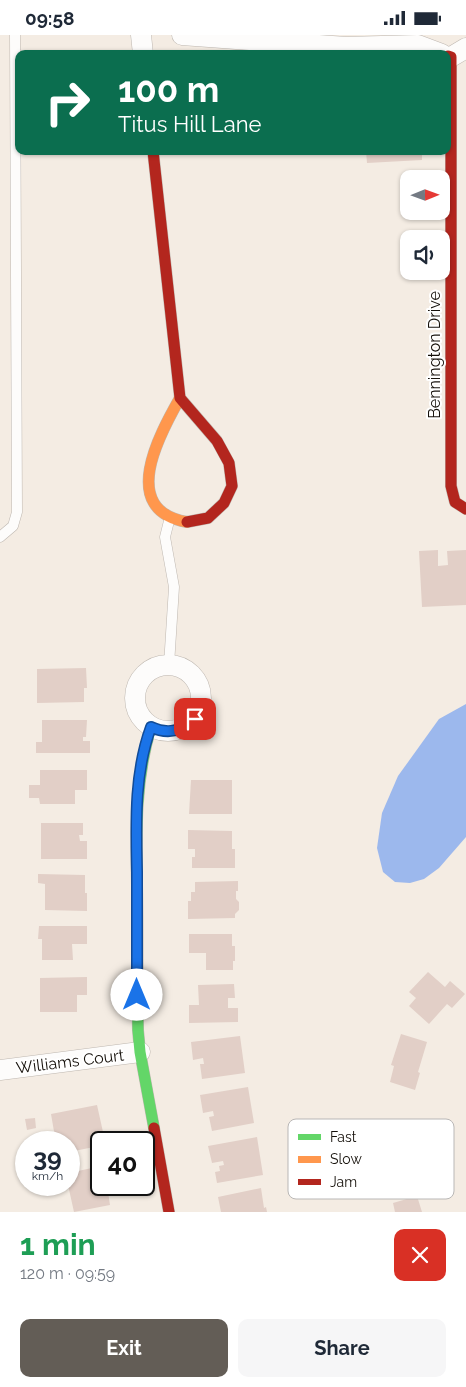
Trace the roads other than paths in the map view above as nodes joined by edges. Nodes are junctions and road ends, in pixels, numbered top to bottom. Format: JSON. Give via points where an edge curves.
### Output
{"nodes":[{"id":1,"x":15,"y":35,"type":"edge"},
{"id":2,"x":141,"y":35,"type":"edge"},
{"id":3,"x":182,"y":35,"type":"edge"},
{"id":4,"x":15,"y":50,"type":"edge"},
{"id":5,"x":143,"y":50,"type":"edge"},
{"id":6,"x":437,"y":50,"type":"edge"},
{"id":7,"x":452,"y":54,"type":"edge"},
{"id":8,"x":451,"y":98,"type":"edge"},
{"id":9,"x":16,"y":155,"type":"edge"},
{"id":10,"x":153,"y":155,"type":"edge"},
{"id":11,"x":450,"y":155,"type":"edge"},
{"id":12,"x":180,"y":398,"type":"junction"},
{"id":13,"x":466,"y":509,"type":"edge"},
{"id":14,"x":170,"y":517,"type":"junction"},
{"id":15,"x":0,"y":537,"type":"edge"},
{"id":16,"x":169,"y":665,"type":"junction"},
{"id":17,"x":151,"y":727,"type":"junction"},
{"id":18,"x":140,"y":1052,"type":"junction"},
{"id":19,"x":0,"y":1070,"type":"edge"},
{"id":20,"x":169,"y":1212,"type":"edge"}],
"edges":[{"from":1,"to":4,"type":"lane"},
{"from":2,"to":5,"type":"street"},
{"from":3,"to":6,"type":"street","via":[[346,47],[418,45]]},
{"from":7,"to":8,"type":"street","name":"Bennington Drive"},
{"from":9,"to":15,"type":"lane","via":[[17,513],[12,526]]},
{"from":10,"to":12,"type":"street"},
{"from":11,"to":13,"type":"street","name":"Bennington Drive","via":[[451,486],[455,501]]},
{"from":12,"to":14,"type":"street","via":[[154,449],[149,473],[149,492],[159,509]]},
{"from":12,"to":14,"type":"street","via":[[217,441],[229,463],[232,486],[224,503],[208,518],[190,521]]},
{"from":14,"to":16,"type":"lane","via":[[165,537],[174,587]]},
{"from":16,"to":17,"type":"street","via":[[147,672],[137,685],[136,709]]},
{"from":16,"to":17,"type":"street","via":[[185,669],[196,680],[202,696],[199,711],[195,719],[182,729],[167,732]]},
{"from":17,"to":18,"type":"street","via":[[143,755],[136,826]]},
{"from":18,"to":19,"type":"street","name":"Williams Court"},
{"from":18,"to":20,"type":"street"}]}
